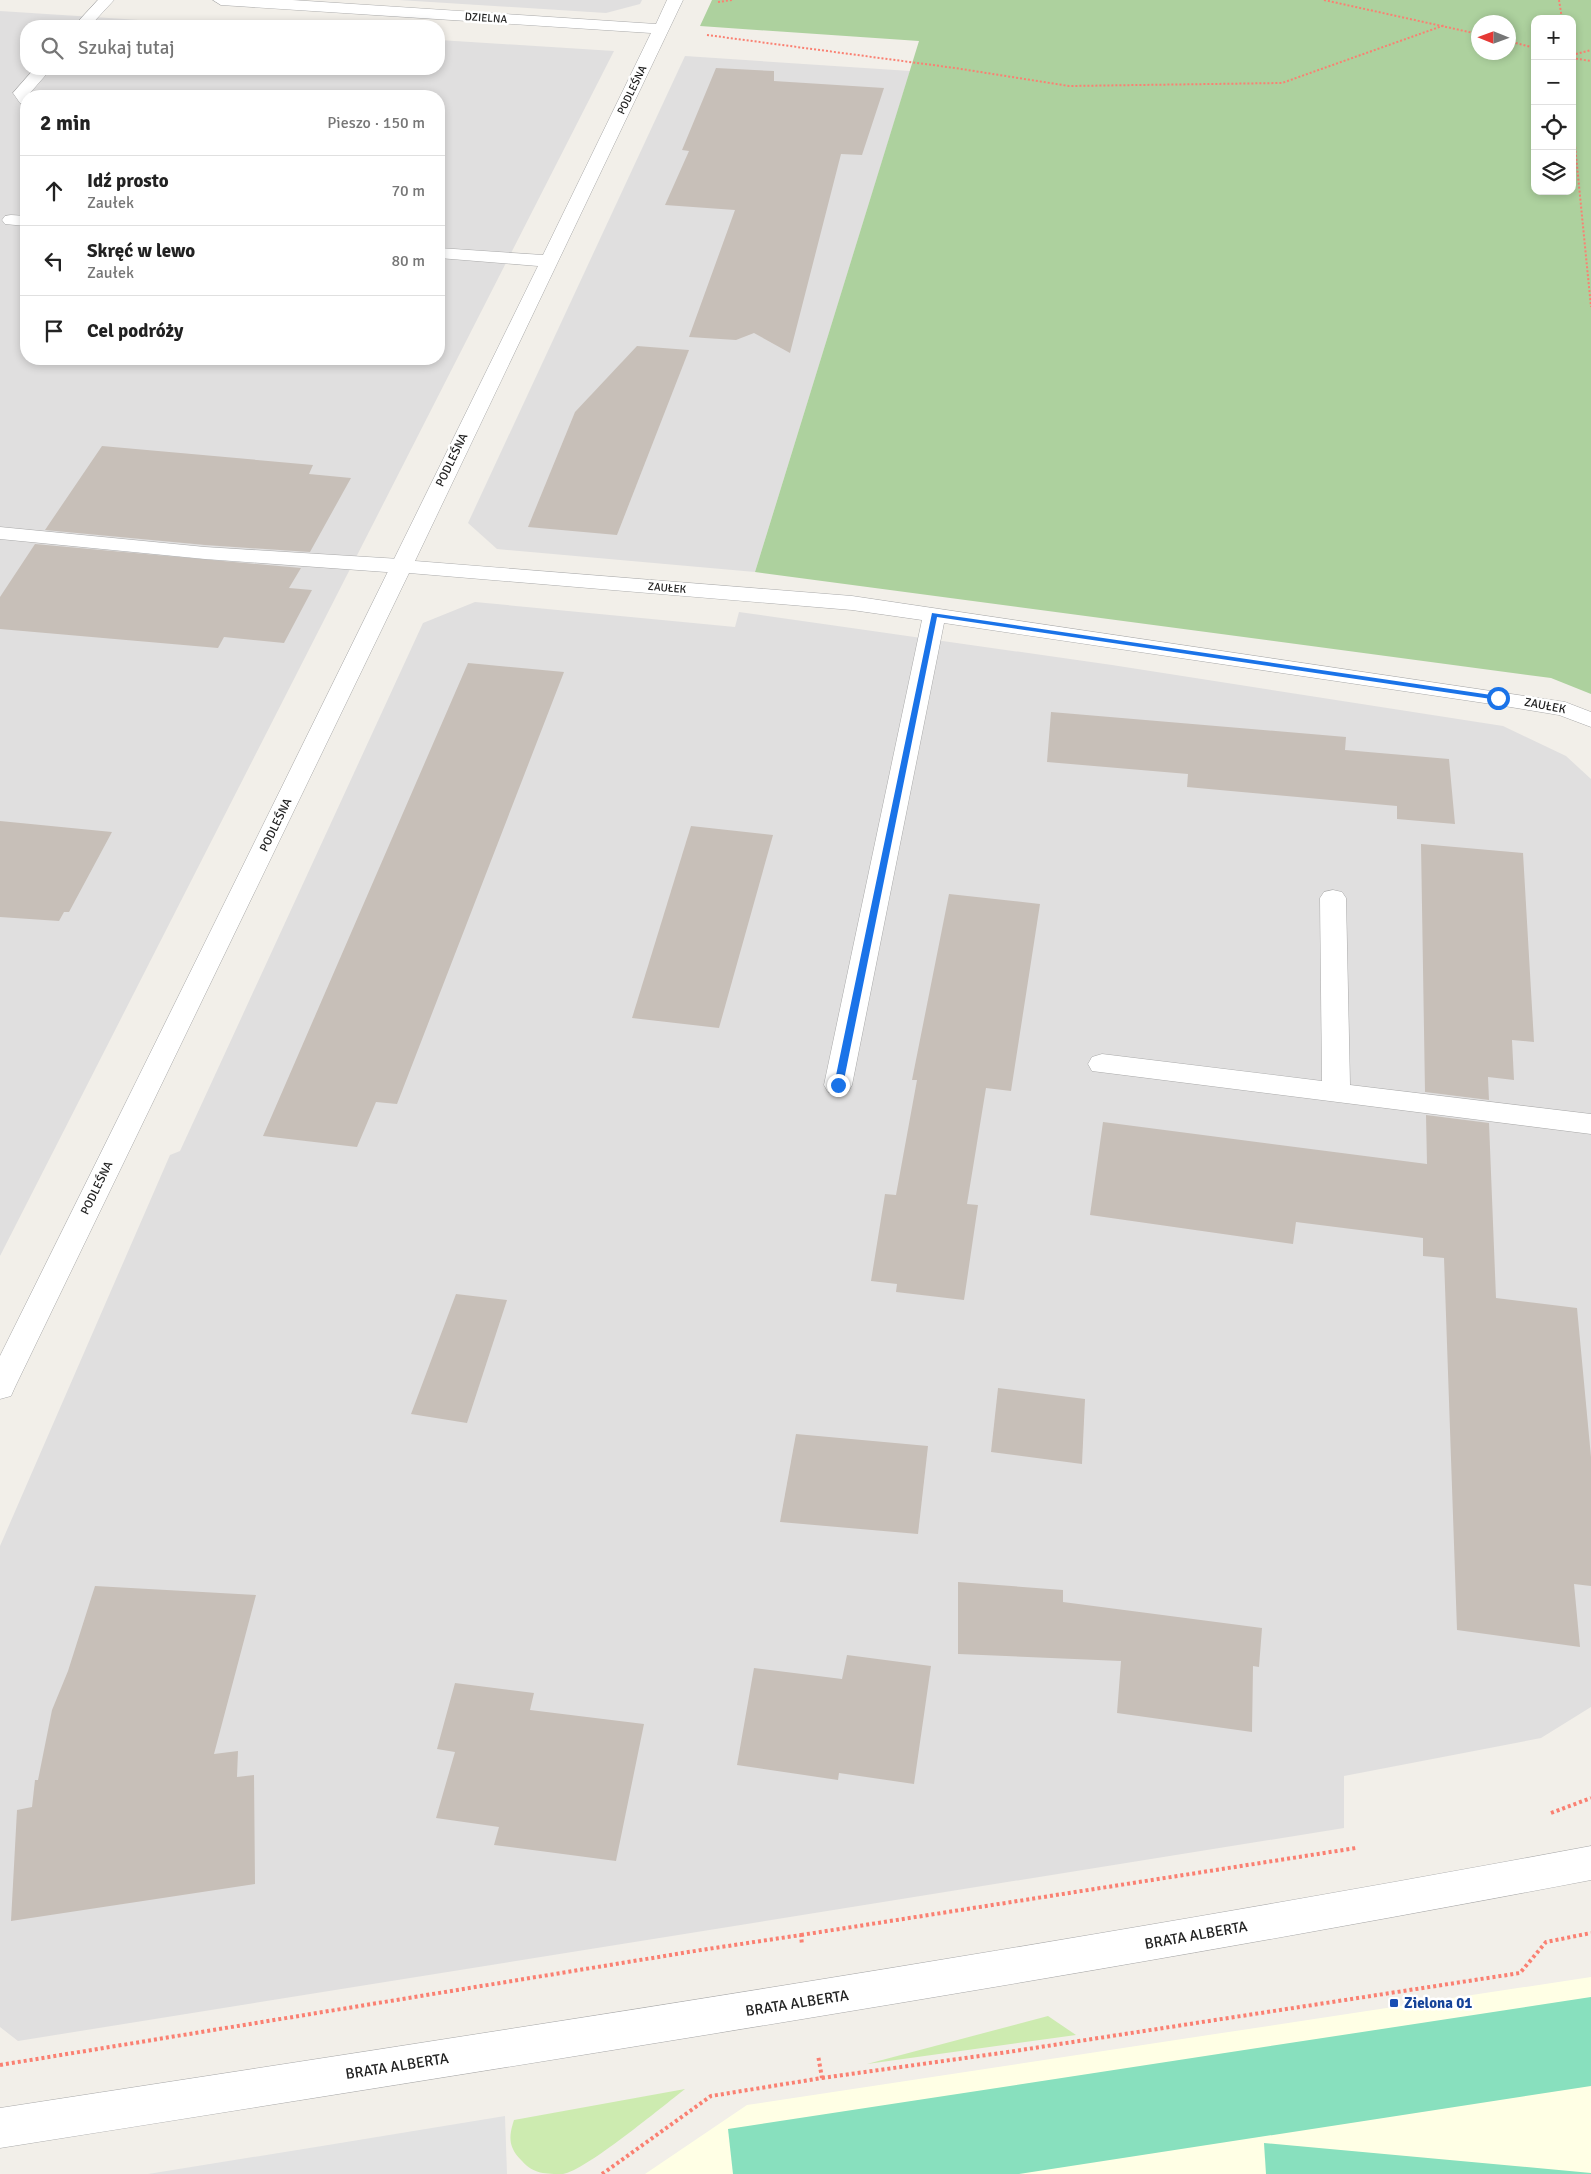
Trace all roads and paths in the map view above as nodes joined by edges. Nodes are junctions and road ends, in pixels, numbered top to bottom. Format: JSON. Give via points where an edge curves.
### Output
{"nodes":[{"id":1,"x":106,"y":0,"type":"edge"},
{"id":2,"x":221,"y":0,"type":"edge"},
{"id":3,"x":675,"y":0,"type":"edge"},
{"id":4,"x":1324,"y":0,"type":"edge"},
{"id":5,"x":1559,"y":0,"type":"edge"},
{"id":6,"x":1561,"y":15,"type":"edge"},
{"id":7,"x":88,"y":20,"type":"edge"},
{"id":8,"x":1445,"y":25,"type":"junction"},
{"id":9,"x":662,"y":29,"type":"junction"},
{"id":10,"x":1471,"y":32,"type":"edge"},
{"id":11,"x":1516,"y":43,"type":"edge"},
{"id":12,"x":1531,"y":47,"type":"edge"},
{"id":13,"x":1591,"y":50,"type":"edge"},
{"id":14,"x":1576,"y":55,"type":"edge"},
{"id":15,"x":1576,"y":57,"type":"edge"},
{"id":16,"x":1591,"y":61,"type":"edge"},
{"id":17,"x":38,"y":75,"type":"edge"},
{"id":18,"x":24,"y":90,"type":"edge"},
{"id":19,"x":1575,"y":150,"type":"edge"},
{"id":20,"x":445,"y":253,"type":"edge"},
{"id":21,"x":550,"y":261,"type":"junction"},
{"id":22,"x":1591,"y":307,"type":"edge"},
{"id":23,"x":0,"y":533,"type":"edge"},
{"id":24,"x":400,"y":566,"type":"junction"},
{"id":25,"x":934,"y":615,"type":"junction"},
{"id":26,"x":1591,"y":720,"type":"edge"},
{"id":27,"x":1333,"y":898,"type":"dead end"},
{"id":28,"x":1102,"y":1064,"type":"dead end"},
{"id":29,"x":838,"y":1085,"type":"dead end"},
{"id":30,"x":1336,"y":1092,"type":"junction"},
{"id":31,"x":1591,"y":1124,"type":"edge"},
{"id":32,"x":0,"y":1387,"type":"edge"},
{"id":33,"x":1591,"y":1798,"type":"edge"},
{"id":34,"x":1544,"y":1815,"type":"dead end"},
{"id":35,"x":1362,"y":1847,"type":"dead end"},
{"id":36,"x":1591,"y":1863,"type":"edge"},
{"id":37,"x":1591,"y":1932,"type":"edge"},
{"id":38,"x":801,"y":1935,"type":"dead end"},
{"id":39,"x":822,"y":2078,"type":"dead end"},
{"id":40,"x":0,"y":2128,"type":"edge"}],
"edges":[{"from":1,"to":7,"type":"street"},
{"from":2,"to":9,"type":"street","name":"DZIELNA"},
{"from":3,"to":9,"type":"street","name":"PODLEŚNA"},
{"from":4,"to":8,"type":"path","via":[[1376,14]]},
{"from":5,"to":6,"type":"path"},
{"from":8,"to":9,"type":"path","via":[[1282,83],[1068,86]]},
{"from":8,"to":10,"type":"path"},
{"from":9,"to":21,"type":"street","name":"PODLEŚNA"},
{"from":11,"to":12,"type":"path"},
{"from":13,"to":14,"type":"path"},
{"from":15,"to":16,"type":"path"},
{"from":17,"to":18,"type":"street"},
{"from":19,"to":22,"type":"path"},
{"from":20,"to":21,"type":"street"},
{"from":21,"to":24,"type":"street","name":"PODLEŚNA"},
{"from":23,"to":24,"type":"street","name":"ZAUŁEK","via":[[215,554]]},
{"from":24,"to":25,"type":"street","name":"ZAUŁEK","via":[[852,603]]},
{"from":24,"to":32,"type":"street","name":"PODLEŚNA","via":[[291,796]]},
{"from":25,"to":26,"type":"street","name":"ZAUŁEK","via":[[1498,698],[1565,709]]},
{"from":25,"to":29,"type":"street"},
{"from":27,"to":30,"type":"street"},
{"from":28,"to":30,"type":"street"},
{"from":30,"to":31,"type":"street"},
{"from":33,"to":34,"type":"path"},
{"from":35,"to":38,"type":"path"},
{"from":36,"to":40,"type":"street","name":"BRATA ALBERTA","via":[[1322,1914],[810,2001]]},
{"from":37,"to":39,"type":"path","via":[[1546,1942],[1520,1973]]}]}
